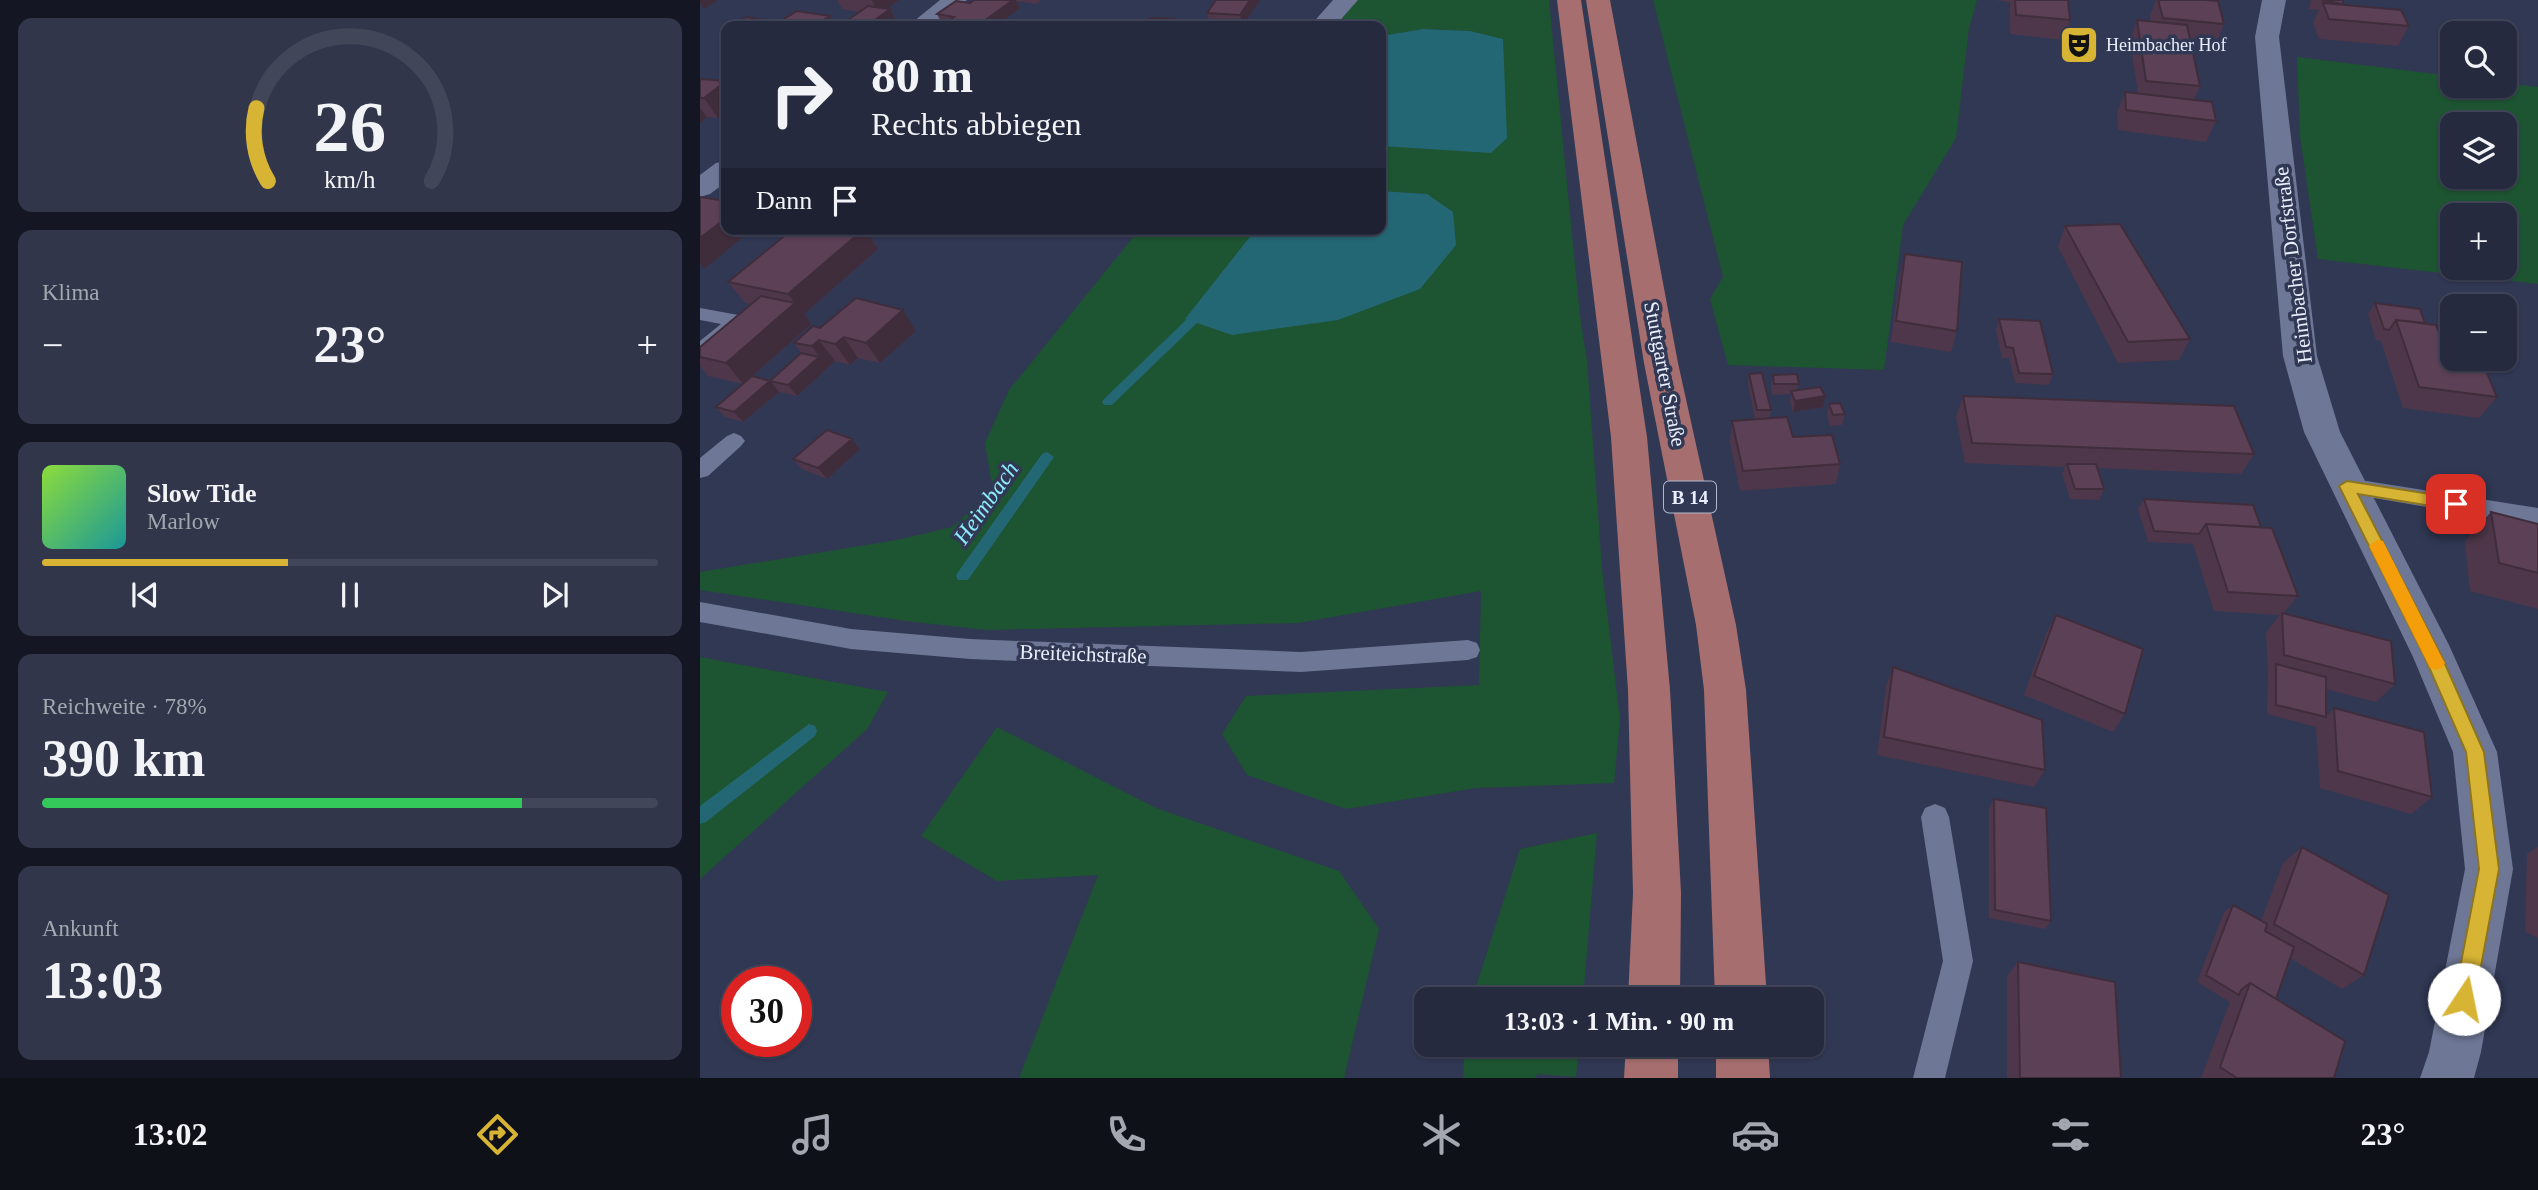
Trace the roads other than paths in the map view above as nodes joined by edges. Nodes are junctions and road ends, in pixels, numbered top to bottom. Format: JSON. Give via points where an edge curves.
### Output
{"nodes":[{"id":1,"x":955,"y":0,"type":"edge"},
{"id":2,"x":1346,"y":0,"type":"edge"},
{"id":3,"x":1569,"y":0,"type":"edge"},
{"id":4,"x":1598,"y":0,"type":"edge"},
{"id":5,"x":2274,"y":0,"type":"edge"},
{"id":6,"x":927,"y":21,"type":"edge"},
{"id":7,"x":1327,"y":21,"type":"edge"},
{"id":8,"x":721,"y":173,"type":"edge"},
{"id":9,"x":700,"y":188,"type":"edge"},
{"id":10,"x":700,"y":314,"type":"edge"},
{"id":11,"x":700,"y":351,"type":"edge"},
{"id":12,"x":734,"y":441,"type":"dead end"},
{"id":13,"x":700,"y":470,"type":"edge"},
{"id":14,"x":2347,"y":486,"type":"junction"},
{"id":15,"x":2538,"y":517,"type":"edge"},
{"id":16,"x":700,"y":612,"type":"edge"},
{"id":17,"x":1468,"y":650,"type":"dead end"},
{"id":18,"x":1935,"y":817,"type":"dead end"},
{"id":19,"x":1654,"y":987,"type":"edge"},
{"id":20,"x":1740,"y":987,"type":"edge"},
{"id":21,"x":1652,"y":1057,"type":"edge"},
{"id":22,"x":1742,"y":1057,"type":"edge"},
{"id":23,"x":1651,"y":1078,"type":"edge"},
{"id":24,"x":1743,"y":1078,"type":"edge"},
{"id":25,"x":1929,"y":1078,"type":"edge"},
{"id":26,"x":2447,"y":1078,"type":"edge"}],
"edges":[{"from":1,"to":6,"type":"street"},
{"from":2,"to":7,"type":"street"},
{"from":3,"to":19,"type":"main road","name":"Stuttgarter Straße","number":"B 14","via":[[1629,437],[1649,690],[1657,893]]},
{"from":4,"to":20,"type":"main road","name":"Stuttgarter Straße","number":"B 14","via":[[1661,363],[1716,625],[1725,690]]},
{"from":5,"to":14,"type":"street","name":"Heimbacher Dorfstraße","via":[[2267,37],[2300,356],[2322,432]]},
{"from":8,"to":9,"type":"street"},
{"from":10,"to":11,"type":"lane","via":[[737,320]]},
{"from":12,"to":13,"type":"lane"},
{"from":14,"to":15,"type":"lane"},
{"from":14,"to":26,"type":"street","name":"Heimbacher Dorfstraße","via":[[2434,657],[2475,752],[2489,869]]},
{"from":16,"to":17,"type":"lane","name":"Breiteichstraße","via":[[851,639],[970,649],[1301,662]]},
{"from":18,"to":25,"type":"lane","via":[[1958,961]]},
{"from":21,"to":23,"type":"main road"},
{"from":22,"to":24,"type":"main road"}]}
